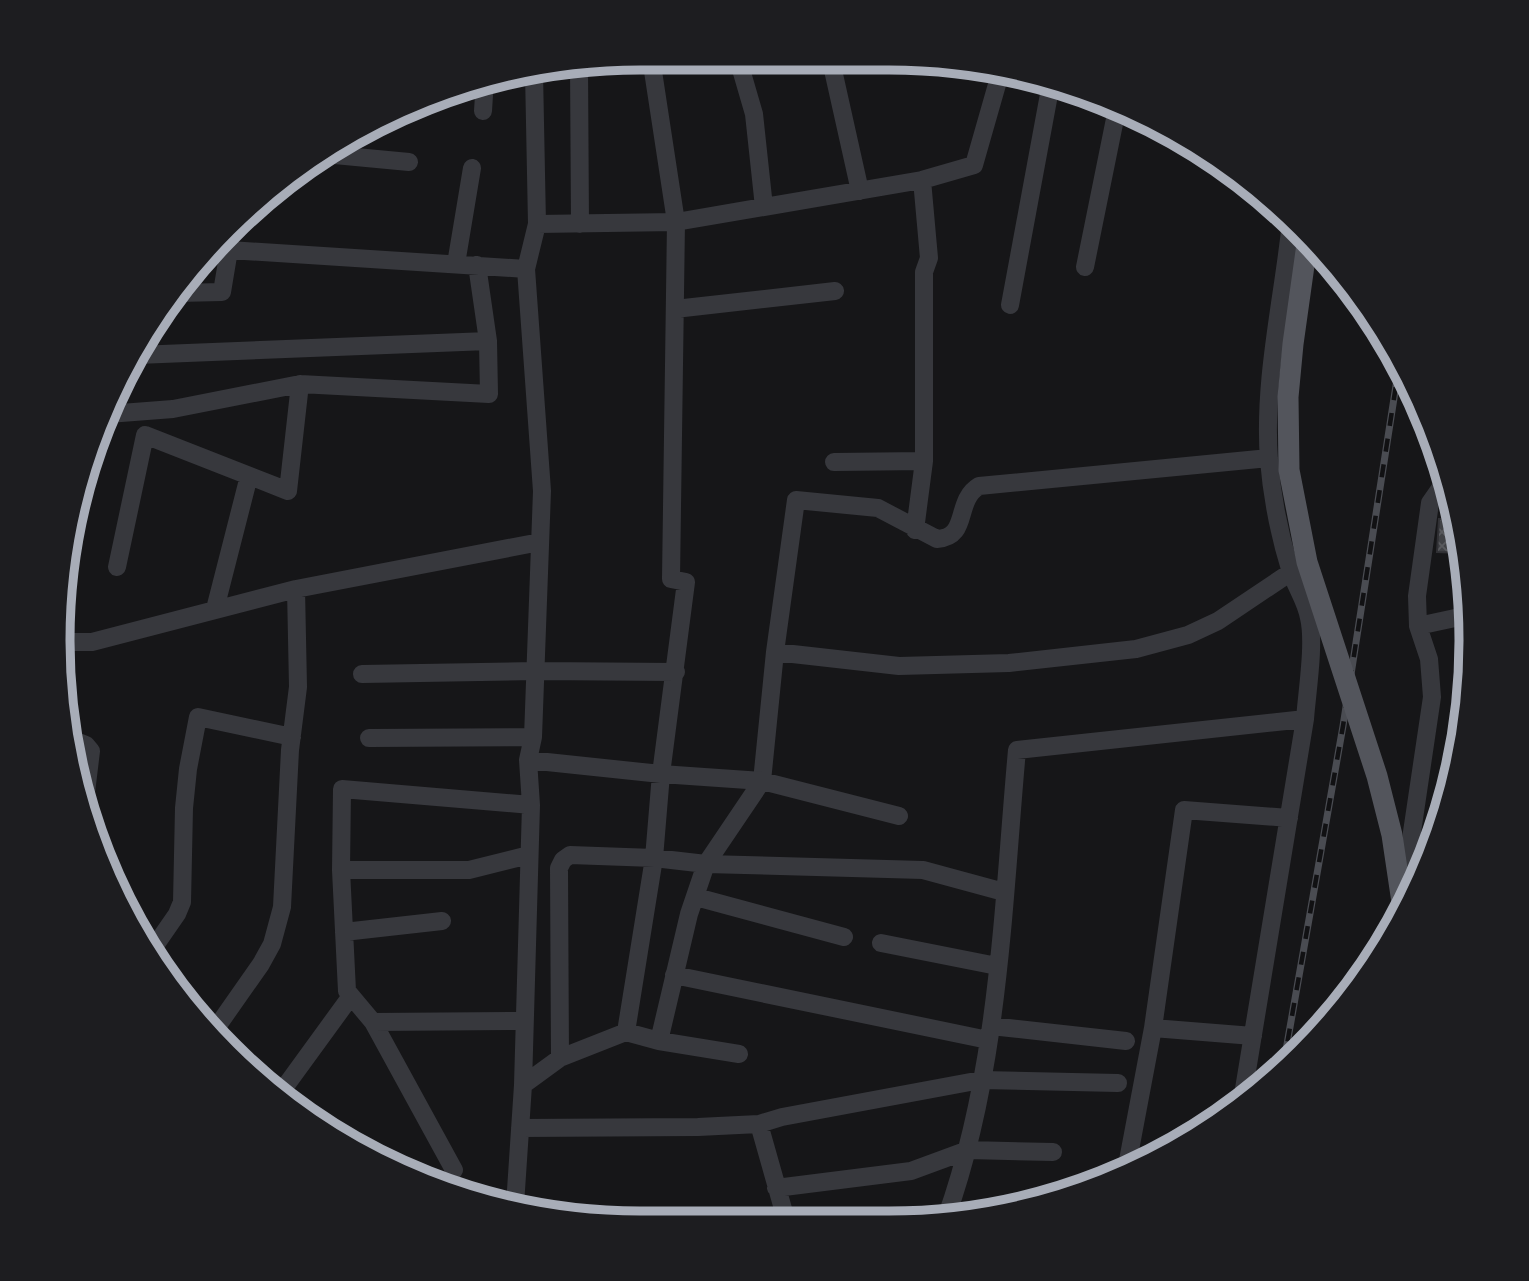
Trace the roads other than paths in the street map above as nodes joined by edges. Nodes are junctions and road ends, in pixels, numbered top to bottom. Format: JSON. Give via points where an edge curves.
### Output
{"nodes":[{"id":1,"x":653,"y":70,"type":"edge"},
{"id":2,"x":741,"y":70,"type":"edge"},
{"id":3,"x":833,"y":70,"type":"edge"},
{"id":4,"x":579,"y":74,"type":"edge"},
{"id":5,"x":534,"y":80,"type":"edge"},
{"id":6,"x":998,"y":81,"type":"edge"},
{"id":7,"x":484,"y":92,"type":"edge"},
{"id":8,"x":1049,"y":93,"type":"edge"},
{"id":9,"x":482,"y":111,"type":"dead end"},
{"id":10,"x":1116,"y":117,"type":"edge"},
{"id":11,"x":340,"y":156,"type":"edge"},
{"id":12,"x":409,"y":162,"type":"dead end"},
{"id":13,"x":472,"y":168,"type":"dead end"},
{"id":14,"x":922,"y":180,"type":"junction"},
{"id":15,"x":860,"y":191,"type":"junction"},
{"id":16,"x":764,"y":207,"type":"junction"},
{"id":17,"x":676,"y":222,"type":"junction"},
{"id":18,"x":537,"y":224,"type":"junction"},
{"id":19,"x":580,"y":224,"type":"junction"},
{"id":20,"x":1289,"y":235,"type":"edge"},
{"id":21,"x":1306,"y":252,"type":"edge"},
{"id":22,"x":456,"y":264,"type":"junction"},
{"id":23,"x":477,"y":265,"type":"junction"},
{"id":24,"x":1085,"y":267,"type":"dead end"},
{"id":25,"x":526,"y":268,"type":"junction"},
{"id":26,"x":835,"y":291,"type":"dead end"},
{"id":27,"x":188,"y":293,"type":"edge"},
{"id":28,"x":1010,"y":305,"type":"dead end"},
{"id":29,"x":675,"y":309,"type":"junction"},
{"id":30,"x":488,"y":341,"type":"junction"},
{"id":31,"x":146,"y":355,"type":"edge"},
{"id":32,"x":300,"y":384,"type":"junction"},
{"id":33,"x":117,"y":413,"type":"edge"},
{"id":34,"x":1269,"y":458,"type":"junction"},
{"id":35,"x":924,"y":461,"type":"junction"},
{"id":36,"x":834,"y":462,"type":"dead end"},
{"id":37,"x":249,"y":476,"type":"junction"},
{"id":38,"x":1439,"y":490,"type":"edge"},
{"id":39,"x":915,"y":530,"type":"junction"},
{"id":40,"x":540,"y":542,"type":"junction"},
{"id":41,"x":117,"y":567,"type":"dead end"},
{"id":42,"x":1291,"y":572,"type":"junction"},
{"id":43,"x":296,"y":589,"type":"junction"},
{"id":44,"x":215,"y":609,"type":"junction"},
{"id":45,"x":1458,"y":617,"type":"edge"},
{"id":46,"x":1418,"y":626,"type":"junction"},
{"id":47,"x":70,"y":642,"type":"edge"},
{"id":48,"x":775,"y":652,"type":"junction"},
{"id":49,"x":536,"y":671,"type":"junction"},
{"id":50,"x":676,"y":672,"type":"junction"},
{"id":51,"x":362,"y":674,"type":"dead end"},
{"id":52,"x":1305,"y":719,"type":"junction"},
{"id":53,"x":292,"y":737,"type":"junction"},
{"id":54,"x":533,"y":737,"type":"junction"},
{"id":55,"x":369,"y":738,"type":"dead end"},
{"id":56,"x":79,"y":742,"type":"edge"},
{"id":57,"x":528,"y":760,"type":"junction"},
{"id":58,"x":661,"y":774,"type":"junction"},
{"id":59,"x":87,"y":781,"type":"edge"},
{"id":60,"x":762,"y":781,"type":"junction"},
{"id":61,"x":531,"y":805,"type":"junction"},
{"id":62,"x":900,"y":816,"type":"dead end"},
{"id":63,"x":1289,"y":818,"type":"junction"},
{"id":64,"x":1419,"y":851,"type":"edge"},
{"id":65,"x":529,"y":855,"type":"junction"},
{"id":66,"x":654,"y":858,"type":"junction"},
{"id":67,"x":706,"y":864,"type":"junction"},
{"id":68,"x":341,"y":870,"type":"junction"},
{"id":69,"x":1004,"y":892,"type":"junction"},
{"id":70,"x":1400,"y":892,"type":"edge"},
{"id":71,"x":696,"y":897,"type":"junction"},
{"id":72,"x":442,"y":921,"type":"dead end"},
{"id":73,"x":344,"y":932,"type":"junction"},
{"id":74,"x":844,"y":937,"type":"dead end"},
{"id":75,"x":157,"y":943,"type":"edge"},
{"id":76,"x":881,"y":943,"type":"dead end"},
{"id":77,"x":997,"y":966,"type":"junction"},
{"id":78,"x":674,"y":975,"type":"junction"},
{"id":79,"x":351,"y":996,"type":"junction"},
{"id":80,"x":524,"y":1021,"type":"junction"},
{"id":81,"x":373,"y":1022,"type":"junction"},
{"id":82,"x":219,"y":1024,"type":"edge"},
{"id":83,"x":1153,"y":1028,"type":"junction"},
{"id":84,"x":626,"y":1032,"type":"junction"},
{"id":85,"x":989,"y":1033,"type":"junction"},
{"id":86,"x":1253,"y":1036,"type":"junction"},
{"id":87,"x":659,"y":1041,"type":"junction"},
{"id":88,"x":1126,"y":1041,"type":"dead end"},
{"id":89,"x":739,"y":1054,"type":"dead end"},
{"id":90,"x":560,"y":1058,"type":"junction"},
{"id":91,"x":981,"y":1080,"type":"junction"},
{"id":92,"x":1118,"y":1083,"type":"dead end"},
{"id":93,"x":523,"y":1085,"type":"junction"},
{"id":94,"x":1245,"y":1086,"type":"edge"},
{"id":95,"x":285,"y":1087,"type":"edge"},
{"id":96,"x":759,"y":1124,"type":"junction"},
{"id":97,"x":520,"y":1128,"type":"junction"},
{"id":98,"x":968,"y":1150,"type":"junction"},
{"id":99,"x":1053,"y":1152,"type":"dead end"},
{"id":100,"x":1128,"y":1158,"type":"edge"},
{"id":101,"x":454,"y":1170,"type":"dead end"},
{"id":102,"x":776,"y":1188,"type":"junction"},
{"id":103,"x":516,"y":1197,"type":"edge"},
{"id":104,"x":949,"y":1208,"type":"edge"},
{"id":105,"x":783,"y":1211,"type":"edge"}],
"edges":[{"from":1,"to":17,"type":"street"},
{"from":2,"to":16,"type":"street","via":[[754,114]]},
{"from":3,"to":15,"type":"street"},
{"from":4,"to":19,"type":"street"},
{"from":5,"to":18,"type":"street"},
{"from":6,"to":14,"type":"street","via":[[974,165]]},
{"from":7,"to":9,"type":"street"},
{"from":8,"to":28,"type":"street"},
{"from":10,"to":24,"type":"street"},
{"from":11,"to":12,"type":"street"},
{"from":13,"to":22,"type":"street"},
{"from":14,"to":15,"type":"street"},
{"from":14,"to":35,"type":"street","via":[[929,258],[924,272]]},
{"from":15,"to":16,"type":"street"},
{"from":16,"to":17,"type":"street"},
{"from":17,"to":19,"type":"street"},
{"from":17,"to":29,"type":"street"},
{"from":18,"to":19,"type":"street"},
{"from":18,"to":25,"type":"street"},
{"from":20,"to":34,"type":"street","via":[[1269,391]]},
{"from":21,"to":70,"type":"main road","bridge":true,"via":[[1293,344],[1289,470],[1307,562],[1377,776]]},
{"from":22,"to":23,"type":"street"},
{"from":22,"to":27,"type":"street","via":[[229,250],[222,292]]},
{"from":23,"to":25,"type":"street"},
{"from":23,"to":30,"type":"street"},
{"from":25,"to":40,"type":"street","via":[[542,491]]},
{"from":26,"to":29,"type":"street"},
{"from":29,"to":50,"type":"street","via":[[671,579],[686,582]]},
{"from":30,"to":31,"type":"street"},
{"from":30,"to":32,"type":"street","via":[[489,394]]},
{"from":32,"to":33,"type":"street","via":[[173,409]]},
{"from":32,"to":37,"type":"street","via":[[288,491]]},
{"from":34,"to":39,"type":"street","via":[[979,486],[966,500],[958,530],[948,538],[937,539]]},
{"from":34,"to":42,"type":"street","via":[[1277,523]]},
{"from":35,"to":36,"type":"street"},
{"from":35,"to":39,"type":"street"},
{"from":37,"to":41,"type":"street","via":[[145,435]]},
{"from":37,"to":44,"type":"street"},
{"from":38,"to":46,"type":"street","via":[[1430,503],[1417,596]]},
{"from":39,"to":48,"type":"street","via":[[878,508],[796,500]]},
{"from":40,"to":43,"type":"street"},
{"from":40,"to":49,"type":"street"},
{"from":42,"to":48,"type":"street","via":[[1218,621],[1188,635],[1136,649],[1009,663],[899,666]]},
{"from":42,"to":52,"type":"street","via":[[1310,620]]},
{"from":43,"to":44,"type":"street"},
{"from":43,"to":53,"type":"street","via":[[298,687]]},
{"from":44,"to":47,"type":"street","via":[[92,642]]},
{"from":45,"to":46,"type":"street"},
{"from":46,"to":64,"type":"street","via":[[1429,659],[1432,697],[1412,832]]},
{"from":48,"to":60,"type":"street"},
{"from":49,"to":50,"type":"street"},
{"from":49,"to":51,"type":"street"},
{"from":49,"to":54,"type":"street"},
{"from":50,"to":58,"type":"street"},
{"from":52,"to":63,"type":"street"},
{"from":52,"to":69,"type":"street","via":[[1017,750]]},
{"from":53,"to":75,"type":"street","via":[[198,717],[184,808],[182,902]]},
{"from":53,"to":82,"type":"street","via":[[277,929],[261,964]]},
{"from":54,"to":55,"type":"street"},
{"from":54,"to":57,"type":"street"},
{"from":56,"to":59,"type":"street","via":[[91,751]]},
{"from":57,"to":58,"type":"street"},
{"from":57,"to":61,"type":"street"},
{"from":58,"to":60,"type":"street"},
{"from":58,"to":66,"type":"street"},
{"from":60,"to":62,"type":"street"},
{"from":60,"to":67,"type":"street"},
{"from":61,"to":65,"type":"street"},
{"from":61,"to":68,"type":"street","via":[[342,789]]},
{"from":63,"to":83,"type":"street","via":[[1184,810]]},
{"from":63,"to":86,"type":"street"},
{"from":65,"to":68,"type":"street","via":[[469,870]]},
{"from":65,"to":80,"type":"street"},
{"from":66,"to":67,"type":"street"},
{"from":66,"to":84,"type":"street"},
{"from":66,"to":90,"type":"street","via":[[570,855],[559,868]]},
{"from":67,"to":69,"type":"street","via":[[923,870]]},
{"from":67,"to":71,"type":"street"},
{"from":68,"to":73,"type":"street"},
{"from":69,"to":77,"type":"street"},
{"from":71,"to":74,"type":"street"},
{"from":71,"to":78,"type":"street"},
{"from":72,"to":73,"type":"street"},
{"from":73,"to":79,"type":"street"},
{"from":76,"to":77,"type":"street"},
{"from":77,"to":85,"type":"street"},
{"from":78,"to":85,"type":"street"},
{"from":78,"to":87,"type":"street"},
{"from":79,"to":81,"type":"street"},
{"from":79,"to":95,"type":"street"},
{"from":80,"to":81,"type":"street"},
{"from":80,"to":93,"type":"street"},
{"from":81,"to":101,"type":"street"},
{"from":83,"to":86,"type":"street"},
{"from":83,"to":100,"type":"street"},
{"from":84,"to":87,"type":"street"},
{"from":84,"to":90,"type":"street"},
{"from":85,"to":88,"type":"street"},
{"from":85,"to":91,"type":"street"},
{"from":86,"to":94,"type":"street"},
{"from":87,"to":89,"type":"street"},
{"from":90,"to":93,"type":"street"},
{"from":91,"to":92,"type":"street"},
{"from":91,"to":96,"type":"street"},
{"from":91,"to":98,"type":"street"},
{"from":93,"to":97,"type":"street"},
{"from":96,"to":97,"type":"street"},
{"from":96,"to":102,"type":"street"},
{"from":97,"to":103,"type":"street"},
{"from":98,"to":99,"type":"street"},
{"from":98,"to":102,"type":"street","via":[[911,1171]]},
{"from":98,"to":104,"type":"street"},
{"from":102,"to":105,"type":"street"}]}
